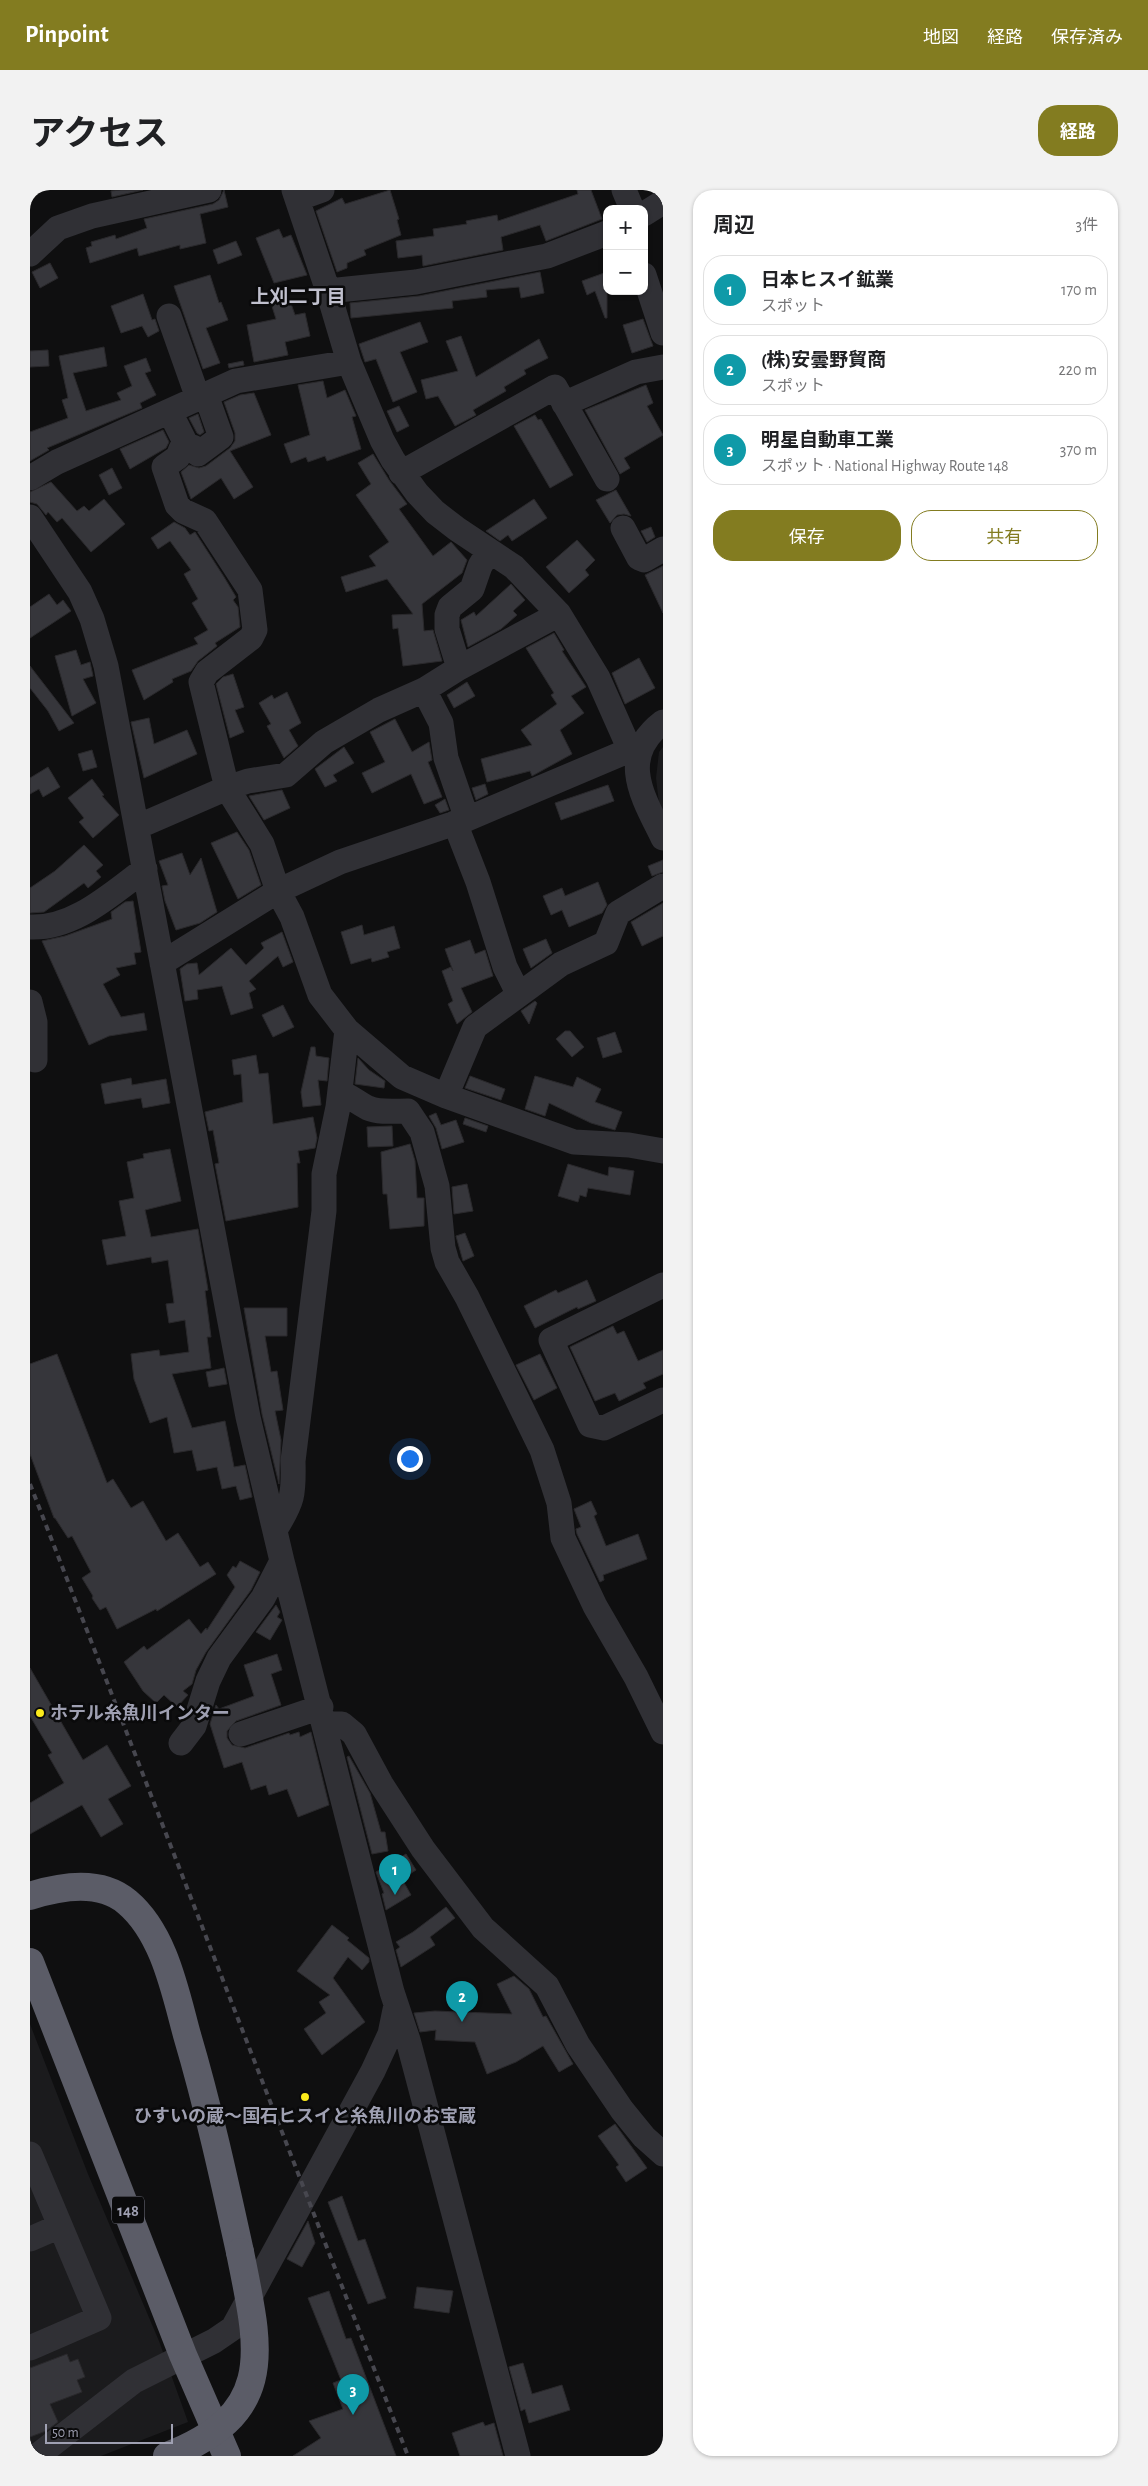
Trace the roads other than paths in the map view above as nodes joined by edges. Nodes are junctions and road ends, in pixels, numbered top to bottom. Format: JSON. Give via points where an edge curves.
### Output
{"nodes":[{"id":1,"x":322,"y":190,"type":"edge"},
{"id":2,"x":624,"y":190,"type":"edge"},
{"id":3,"x":202,"y":191,"type":"edge"},
{"id":4,"x":296,"y":194,"type":"edge"},
{"id":5,"x":663,"y":202,"type":"edge"},
{"id":6,"x":630,"y":205,"type":"edge"},
{"id":7,"x":648,"y":211,"type":"edge"},
{"id":8,"x":603,"y":235,"type":"edge"},
{"id":9,"x":30,"y":254,"type":"edge"},
{"id":10,"x":648,"y":287,"type":"edge"},
{"id":11,"x":328,"y":291,"type":"junction"},
{"id":12,"x":169,"y":316,"type":"dead end"},
{"id":13,"x":663,"y":333,"type":"edge"},
{"id":14,"x":349,"y":362,"type":"junction"},
{"id":15,"x":663,"y":367,"type":"edge"},
{"id":16,"x":202,"y":396,"type":"junction"},
{"id":17,"x":564,"y":404,"type":"junction"},
{"id":18,"x":170,"y":412,"type":"junction"},
{"id":19,"x":187,"y":446,"type":"junction"},
{"id":20,"x":401,"y":473,"type":"junction"},
{"id":21,"x":30,"y":478,"type":"edge"},
{"id":22,"x":606,"y":479,"type":"dead end"},
{"id":23,"x":30,"y":517,"type":"edge"},
{"id":24,"x":623,"y":528,"type":"dead end"},
{"id":25,"x":663,"y":549,"type":"edge"},
{"id":26,"x":489,"y":550,"type":"junction"},
{"id":27,"x":559,"y":614,"type":"junction"},
{"id":28,"x":459,"y":668,"type":"junction"},
{"id":29,"x":424,"y":690,"type":"junction"},
{"id":30,"x":663,"y":722,"type":"edge"},
{"id":31,"x":635,"y":750,"type":"junction"},
{"id":32,"x":227,"y":788,"type":"junction"},
{"id":33,"x":461,"y":821,"type":"junction"},
{"id":34,"x":137,"y":827,"type":"junction"},
{"id":35,"x":663,"y":838,"type":"edge"},
{"id":36,"x":145,"y":869,"type":"junction"},
{"id":37,"x":663,"y":886,"type":"edge"},
{"id":38,"x":278,"y":891,"type":"junction"},
{"id":39,"x":30,"y":927,"type":"edge"},
{"id":40,"x":162,"y":963,"type":"junction"},
{"id":41,"x":518,"y":994,"type":"junction"},
{"id":42,"x":30,"y":1002,"type":"edge"},
{"id":43,"x":347,"y":1030,"type":"junction"},
{"id":44,"x":35,"y":1060,"type":"dead end"},
{"id":45,"x":402,"y":1077,"type":"junction"},
{"id":46,"x":340,"y":1092,"type":"junction"},
{"id":47,"x":446,"y":1096,"type":"junction"},
{"id":48,"x":408,"y":1111,"type":"junction"},
{"id":49,"x":663,"y":1151,"type":"edge"},
{"id":50,"x":663,"y":1285,"type":"edge"},
{"id":51,"x":663,"y":1400,"type":"edge"},
{"id":52,"x":275,"y":1530,"type":"junction"},
{"id":53,"x":282,"y":1561,"type":"junction"},
{"id":54,"x":323,"y":1715,"type":"junction"},
{"id":55,"x":663,"y":1732,"type":"edge"},
{"id":56,"x":241,"y":1734,"type":"dead end"},
{"id":57,"x":181,"y":1743,"type":"dead end"},
{"id":58,"x":30,"y":1896,"type":"edge"},
{"id":59,"x":30,"y":1962,"type":"edge"},
{"id":60,"x":396,"y":2005,"type":"junction"},
{"id":61,"x":30,"y":2154,"type":"edge"},
{"id":62,"x":663,"y":2154,"type":"edge"},
{"id":63,"x":60,"y":2226,"type":"junction"},
{"id":64,"x":30,"y":2239,"type":"edge"},
{"id":65,"x":30,"y":2348,"type":"edge"},
{"id":66,"x":183,"y":2355,"type":"junction"},
{"id":67,"x":37,"y":2456,"type":"edge"},
{"id":68,"x":167,"y":2456,"type":"edge"},
{"id":69,"x":227,"y":2456,"type":"edge"},
{"id":70,"x":518,"y":2456,"type":"edge"}],
"edges":[{"from":1,"to":4,"type":"street"},
{"from":2,"to":6,"type":"street"},
{"from":3,"to":9,"type":"street","via":[[92,216],[58,228]]},
{"from":4,"to":11,"type":"street"},
{"from":5,"to":7,"type":"street"},
{"from":8,"to":11,"type":"street","via":[[547,256],[416,282]]},
{"from":10,"to":13,"type":"street"},
{"from":11,"to":14,"type":"street"},
{"from":12,"to":16,"type":"street"},
{"from":14,"to":16,"type":"street","via":[[236,381]]},
{"from":14,"to":20,"type":"street","via":[[382,440]]},
{"from":15,"to":17,"type":"street","via":[[636,372]]},
{"from":16,"to":18,"type":"street"},
{"from":16,"to":19,"type":"street","via":[[221,437],[198,454]]},
{"from":17,"to":20,"type":"street","via":[[555,387]]},
{"from":17,"to":22,"type":"street"},
{"from":18,"to":19,"type":"street"},
{"from":18,"to":21,"type":"street","via":[[57,462]]},
{"from":19,"to":32,"type":"street","via":[[164,467],[164,473],[177,505],[183,512],[205,521],[250,590],[256,630],[251,638],[207,672],[201,682]]},
{"from":20,"to":26,"type":"street","via":[[435,512]]},
{"from":23,"to":34,"type":"street","via":[[80,592],[92,619],[106,666]]},
{"from":24,"to":25,"type":"street","via":[[638,558],[644,560]]},
{"from":26,"to":27,"type":"street","via":[[514,567]]},
{"from":26,"to":28,"type":"street","via":[[472,589],[450,607],[447,615],[447,629]]},
{"from":27,"to":28,"type":"street"},
{"from":27,"to":31,"type":"street","via":[[598,678]]},
{"from":28,"to":29,"type":"street"},
{"from":29,"to":32,"type":"street","via":[[379,710],[324,742],[286,775]]},
{"from":29,"to":33,"type":"street","via":[[441,723]]},
{"from":30,"to":31,"type":"street"},
{"from":31,"to":33,"type":"street"},
{"from":31,"to":35,"type":"street","via":[[639,788]]},
{"from":32,"to":34,"type":"street"},
{"from":32,"to":38,"type":"street","via":[[262,844]]},
{"from":33,"to":38,"type":"street","via":[[340,862]]},
{"from":33,"to":41,"type":"street","via":[[506,967]]},
{"from":34,"to":36,"type":"street"},
{"from":36,"to":39,"type":"street","via":[[84,913],[44,928]]},
{"from":36,"to":40,"type":"street"},
{"from":37,"to":41,"type":"street","via":[[618,913],[606,943],[561,964]]},
{"from":38,"to":40,"type":"street"},
{"from":38,"to":43,"type":"street","via":[[292,917],[320,995]]},
{"from":40,"to":52,"type":"street","via":[[248,1417]]},
{"from":41,"to":47,"type":"street","via":[[475,1027]]},
{"from":42,"to":44,"type":"street","via":[[35,1022]]},
{"from":43,"to":45,"type":"street"},
{"from":43,"to":46,"type":"street"},
{"from":45,"to":47,"type":"street"},
{"from":45,"to":48,"type":"street"},
{"from":46,"to":48,"type":"street","via":[[354,1097],[367,1108]]},
{"from":46,"to":52,"type":"street","via":[[324,1174],[324,1211],[294,1461],[294,1488],[291,1505]]},
{"from":47,"to":49,"type":"street","via":[[574,1142],[629,1145]]},
{"from":48,"to":55,"type":"street","via":[[422,1132],[437,1186],[447,1262],[468,1297],[542,1450],[559,1503],[563,1538],[595,1606]]},
{"from":50,"to":51,"type":"street","via":[[551,1340],[590,1425],[604,1428]]},
{"from":52,"to":53,"type":"street"},
{"from":53,"to":54,"type":"street"},
{"from":53,"to":57,"type":"street","via":[[263,1598],[219,1658],[194,1726]]},
{"from":54,"to":56,"type":"street"},
{"from":54,"to":60,"type":"street"},
{"from":54,"to":62,"type":"street","via":[[354,1734],[381,1784],[423,1849],[483,1928],[547,1986],[578,2045],[622,2110],[644,2138]]},
{"from":58,"to":68,"type":"highway","bridge":true,"via":[[62,1888],[96,1888],[112,1892],[126,1901],[147,1926],[166,1968],[195,2061],[240,2252],[256,2353],[251,2382],[226,2423],[198,2443]]},
{"from":59,"to":66,"type":"highway","number":"148"},
{"from":60,"to":66,"type":"street","via":[[390,2034],[373,2071],[233,2328]]},
{"from":60,"to":70,"type":"street"},
{"from":61,"to":63,"type":"street"},
{"from":63,"to":64,"type":"street"},
{"from":63,"to":65,"type":"street","via":[[99,2318]]},
{"from":66,"to":67,"type":"street","via":[[134,2381]]},
{"from":66,"to":69,"type":"highway","number":"148"}]}
